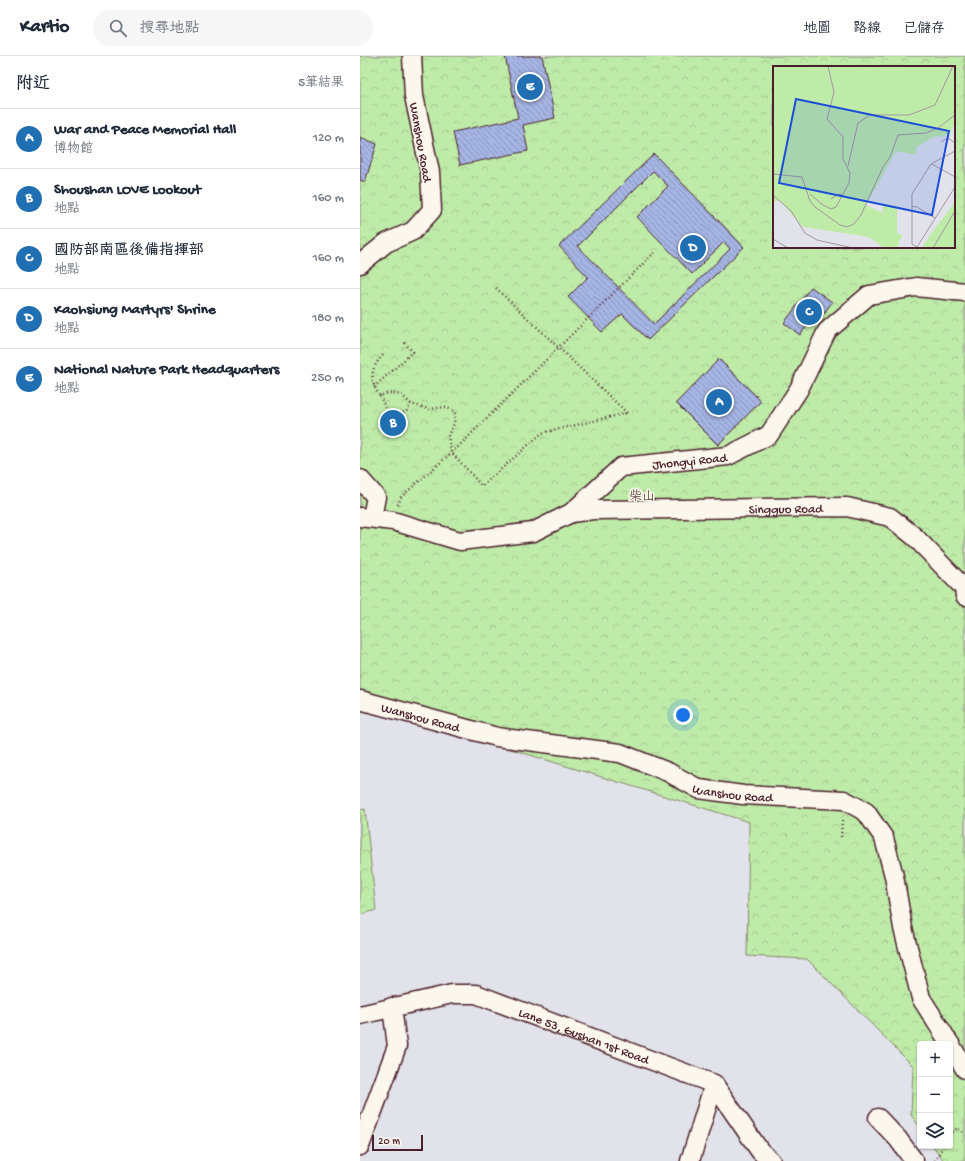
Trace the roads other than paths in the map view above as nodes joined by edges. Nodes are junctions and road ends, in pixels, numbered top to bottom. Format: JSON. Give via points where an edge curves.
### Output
{"nodes":[{"id":1,"x":412,"y":56,"type":"edge"},
{"id":2,"x":360,"y":264,"type":"edge"},
{"id":3,"x":965,"y":292,"type":"edge"},
{"id":4,"x":360,"y":479,"type":"edge"},
{"id":5,"x":571,"y":513,"type":"junction"},
{"id":6,"x":366,"y":517,"type":"edge"},
{"id":7,"x":965,"y":596,"type":"edge"},
{"id":8,"x":360,"y":700,"type":"edge"},
{"id":9,"x":392,"y":1007,"type":"junction"},
{"id":10,"x":360,"y":1015,"type":"edge"},
{"id":11,"x":948,"y":1041,"type":"edge"},
{"id":12,"x":953,"y":1049,"type":"edge"},
{"id":13,"x":965,"y":1068,"type":"edge"},
{"id":14,"x":714,"y":1084,"type":"junction"},
{"id":15,"x":878,"y":1118,"type":"dead end"},
{"id":16,"x":360,"y":1146,"type":"edge"},
{"id":17,"x":690,"y":1161,"type":"edge"},
{"id":18,"x":770,"y":1161,"type":"edge"},
{"id":19,"x":914,"y":1161,"type":"edge"}],
"edges":[{"from":1,"to":2,"type":"lane","name":"Wanshou Road","via":[[414,96],[430,172],[432,210],[413,231],[386,243]]},
{"from":3,"to":5,"type":"lane","name":"Jhongyi Road","via":[[916,287],[869,295],[827,332],[799,389],[769,435],[728,456],[621,467]]},
{"from":4,"to":6,"type":"lane","via":[[376,496]]},
{"from":5,"to":6,"type":"lane","name":"Jhongyi Road","via":[[533,532],[460,541],[393,521]]},
{"from":5,"to":7,"type":"lane","name":"Singguo Road","via":[[593,510],[847,507],[890,518],[915,537],[964,588]]},
{"from":8,"to":11,"type":"lane","name":"Wanshou Road","via":[[497,737],[620,753],[668,772],[699,789],[743,795],[844,800],[866,812],[884,838],[921,998]]},
{"from":9,"to":10,"type":"lane","name":"Lane 53, Gushan 1st Road"},
{"from":9,"to":14,"type":"lane","name":"Lane 53, Gushan 1st Road","via":[[452,994],[476,994]]},
{"from":9,"to":16,"type":"lane","via":[[397,1046]]},
{"from":12,"to":13,"type":"lane","name":"Wanshou Road"},
{"from":14,"to":17,"type":"lane"},
{"from":14,"to":18,"type":"lane","via":[[760,1151]]},
{"from":15,"to":19,"type":"lane"}]}
